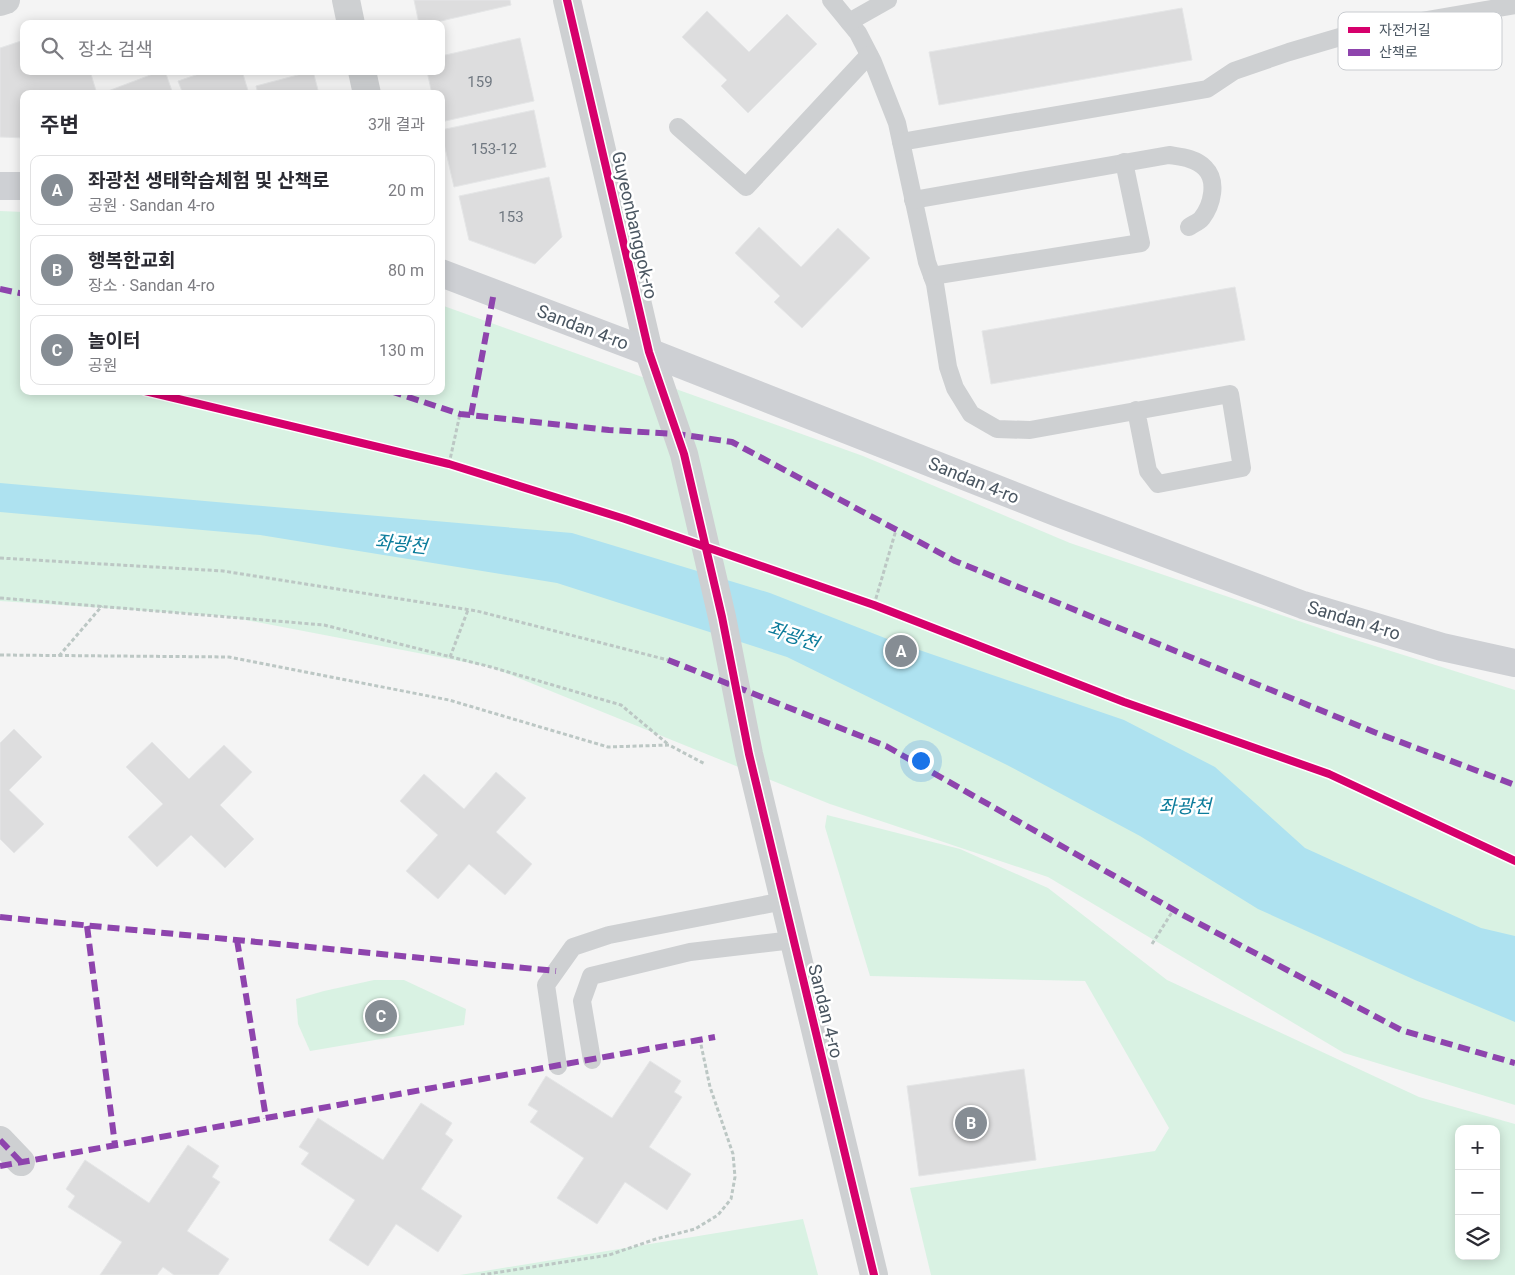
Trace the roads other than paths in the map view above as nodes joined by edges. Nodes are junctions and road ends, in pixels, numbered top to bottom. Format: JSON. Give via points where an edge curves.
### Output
{"nodes":[{"id":1,"x":6,"y":0,"type":"edge"},
{"id":2,"x":346,"y":0,"type":"edge"},
{"id":3,"x":567,"y":0,"type":"edge"},
{"id":4,"x":831,"y":0,"type":"edge"},
{"id":5,"x":888,"y":0,"type":"edge"},
{"id":6,"x":0,"y":2,"type":"edge"},
{"id":7,"x":1515,"y":5,"type":"edge"},
{"id":8,"x":1462,"y":7,"type":"edge"},
{"id":9,"x":1441,"y":12,"type":"edge"},
{"id":10,"x":350,"y":20,"type":"edge"},
{"id":11,"x":849,"y":22,"type":"junction"},
{"id":12,"x":1338,"y":38,"type":"edge"},
{"id":13,"x":869,"y":55,"type":"junction"},
{"id":14,"x":363,"y":75,"type":"edge"},
{"id":15,"x":366,"y":90,"type":"edge"},
{"id":16,"x":678,"y":127,"type":"dead end"},
{"id":17,"x":902,"y":142,"type":"junction"},
{"id":18,"x":1124,"y":162,"type":"junction"},
{"id":19,"x":0,"y":186,"type":"edge"},
{"id":20,"x":20,"y":186,"type":"edge"},
{"id":21,"x":913,"y":200,"type":"junction"},
{"id":22,"x":1189,"y":227,"type":"dead end"},
{"id":23,"x":445,"y":275,"type":"edge"},
{"id":24,"x":932,"y":276,"type":"junction"},
{"id":25,"x":650,"y":352,"type":"junction"},
{"id":26,"x":1136,"y":410,"type":"junction"},
{"id":27,"x":1515,"y":663,"type":"edge"},
{"id":28,"x":749,"y":754,"type":"joint"},
{"id":29,"x":784,"y":901,"type":"junction"},
{"id":30,"x":793,"y":940,"type":"junction"},
{"id":31,"x":592,"y":1060,"type":"dead end"},
{"id":32,"x":558,"y":1066,"type":"dead end"},
{"id":33,"x":0,"y":1140,"type":"edge"},
{"id":34,"x":21,"y":1162,"type":"dead end"},
{"id":35,"x":874,"y":1275,"type":"edge"}],
"edges":[{"from":1,"to":6,"type":"street"},
{"from":2,"to":10,"type":"street"},
{"from":3,"to":25,"type":"street","name":"Guyeonbanggok-ro"},
{"from":4,"to":11,"type":"lane"},
{"from":5,"to":11,"type":"lane"},
{"from":7,"to":8,"type":"lane"},
{"from":8,"to":9,"type":"lane"},
{"from":11,"to":13,"type":"lane"},
{"from":12,"to":17,"type":"lane","via":[[1234,71],[1207,89]]},
{"from":13,"to":16,"type":"lane","via":[[746,187]]},
{"from":13,"to":17,"type":"lane"},
{"from":14,"to":15,"type":"street"},
{"from":17,"to":21,"type":"lane"},
{"from":18,"to":21,"type":"lane"},
{"from":18,"to":22,"type":"lane","via":[[1169,155],[1190,158],[1205,168],[1213,183],[1210,204],[1201,220]]},
{"from":18,"to":24,"type":"lane","via":[[1141,243]]},
{"from":19,"to":20,"type":"street"},
{"from":21,"to":24,"type":"lane"},
{"from":23,"to":25,"type":"street","name":"Sandan 4-ro"},
{"from":24,"to":26,"type":"lane","via":[[948,367],[955,388],[971,414],[997,429],[1030,430]]},
{"from":25,"to":27,"type":"street","name":"Sandan 4-ro","via":[[1058,513],[1303,605],[1442,647]]},
{"from":25,"to":28,"type":"street","name":"Guyeonbanggok-ro","via":[[684,454],[722,617]]},
{"from":26,"to":26,"type":"lane","via":[[1230,394],[1242,468],[1158,484],[1148,471]]},
{"from":28,"to":29,"type":"street","name":"Sandan 4-ro"},
{"from":29,"to":30,"type":"street","name":"Sandan 4-ro"},
{"from":29,"to":32,"type":"lane","via":[[609,935],[573,947],[546,985]]},
{"from":30,"to":31,"type":"lane","via":[[690,952],[591,976],[582,1001]]},
{"from":30,"to":35,"type":"street","name":"Sandan 4-ro"},
{"from":33,"to":34,"type":"street"}]}
